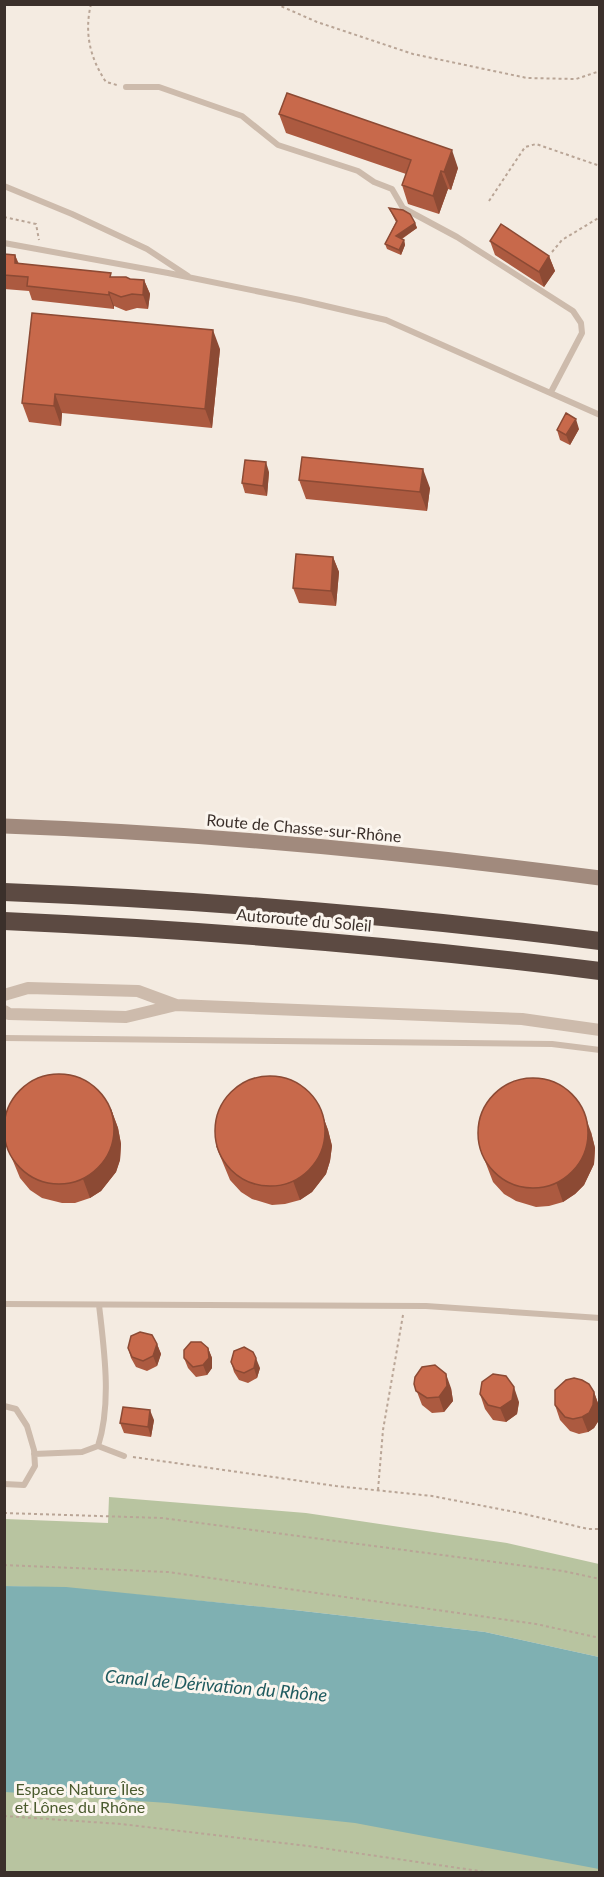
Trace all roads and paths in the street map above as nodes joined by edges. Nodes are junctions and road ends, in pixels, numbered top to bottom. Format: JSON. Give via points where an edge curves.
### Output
{"nodes":[{"id":1,"x":91,"y":4,"type":"edge"},
{"id":2,"x":276,"y":4,"type":"edge"},
{"id":3,"x":600,"y":71,"type":"edge"},
{"id":4,"x":126,"y":87,"type":"joint"},
{"id":5,"x":600,"y":166,"type":"edge"},
{"id":6,"x":4,"y":186,"type":"edge"},
{"id":7,"x":489,"y":201,"type":"dead end"},
{"id":8,"x":4,"y":217,"type":"edge"},
{"id":9,"x":600,"y":217,"type":"edge"},
{"id":10,"x":4,"y":243,"type":"edge"},
{"id":11,"x":41,"y":248,"type":"junction"},
{"id":12,"x":552,"y":252,"type":"dead end"},
{"id":13,"x":191,"y":278,"type":"junction"},
{"id":14,"x":551,"y":392,"type":"junction"},
{"id":15,"x":600,"y":415,"type":"edge"},
{"id":16,"x":4,"y":826,"type":"edge"},
{"id":17,"x":600,"y":878,"type":"edge"},
{"id":18,"x":4,"y":892,"type":"edge"},
{"id":19,"x":4,"y":921,"type":"edge"},
{"id":20,"x":600,"y":941,"type":"edge"},
{"id":21,"x":600,"y":971,"type":"edge"},
{"id":22,"x":4,"y":995,"type":"edge"},
{"id":23,"x":176,"y":1005,"type":"junction"},
{"id":24,"x":4,"y":1011,"type":"edge"},
{"id":25,"x":600,"y":1030,"type":"edge"},
{"id":26,"x":4,"y":1038,"type":"edge"},
{"id":27,"x":600,"y":1050,"type":"edge"},
{"id":28,"x":4,"y":1304,"type":"edge"},
{"id":29,"x":99,"y":1305,"type":"junction"},
{"id":30,"x":405,"y":1306,"type":"junction"},
{"id":31,"x":600,"y":1318,"type":"edge"},
{"id":32,"x":4,"y":1407,"type":"edge"},
{"id":33,"x":98,"y":1446,"type":"junction"},
{"id":34,"x":34,"y":1454,"type":"junction"},
{"id":35,"x":124,"y":1456,"type":"joint"},
{"id":36,"x":4,"y":1484,"type":"edge"},
{"id":37,"x":378,"y":1490,"type":"junction"},
{"id":38,"x":4,"y":1513,"type":"edge"},
{"id":39,"x":600,"y":1529,"type":"edge"},
{"id":40,"x":4,"y":1565,"type":"edge"},
{"id":41,"x":600,"y":1579,"type":"edge"},
{"id":42,"x":600,"y":1638,"type":"edge"},
{"id":43,"x":4,"y":1816,"type":"edge"},
{"id":44,"x":486,"y":1872,"type":"edge"}],
"edges":[{"from":1,"to":4,"type":"path","via":[[88,31],[98,69],[106,82]]},
{"from":2,"to":3,"type":"path","via":[[316,22],[413,54],[527,78],[576,79]]},
{"from":4,"to":14,"type":"lane","via":[[159,87],[242,116],[278,144],[358,171],[392,189],[403,208],[457,237],[573,311],[581,322],[582,333]]},
{"from":5,"to":7,"type":"path","via":[[536,144],[525,147]]},
{"from":6,"to":13,"type":"lane","via":[[147,249]]},
{"from":8,"to":11,"type":"path","via":[[36,224]]},
{"from":9,"to":12,"type":"path","via":[[562,240]]},
{"from":10,"to":11,"type":"lane"},
{"from":11,"to":13,"type":"lane"},
{"from":13,"to":14,"type":"lane","via":[[386,320]]},
{"from":14,"to":15,"type":"lane"},
{"from":16,"to":17,"type":"main road","name":"Route de Chasse-sur-Rhône","via":[[369,850]]},
{"from":18,"to":20,"type":"highway","name":"Autoroute du Soleil","via":[[313,910]]},
{"from":19,"to":21,"type":"highway","name":"Autoroute du Soleil","via":[[319,940]]},
{"from":22,"to":23,"type":"street","via":[[28,988],[138,991]]},
{"from":23,"to":24,"type":"street","via":[[126,1017]]},
{"from":23,"to":25,"type":"street","via":[[522,1019]]},
{"from":26,"to":27,"type":"lane","via":[[541,1043]]},
{"from":28,"to":29,"type":"lane"},
{"from":29,"to":30,"type":"lane"},
{"from":29,"to":33,"type":"lane","via":[[104,1426]]},
{"from":30,"to":31,"type":"lane"},
{"from":30,"to":37,"type":"path","via":[[383,1430]]},
{"from":32,"to":34,"type":"lane","via":[[16,1409],[27,1426]]},
{"from":33,"to":34,"type":"lane","via":[[82,1452]]},
{"from":33,"to":35,"type":"lane"},
{"from":34,"to":36,"type":"lane","via":[[35,1466],[24,1485]]},
{"from":35,"to":37,"type":"path"},
{"from":37,"to":39,"type":"path","via":[[432,1496]]},
{"from":38,"to":41,"type":"path","via":[[162,1518],[551,1569]]},
{"from":40,"to":42,"type":"path","via":[[168,1572],[536,1624]]},
{"from":43,"to":44,"type":"path","via":[[202,1833]]}]}
